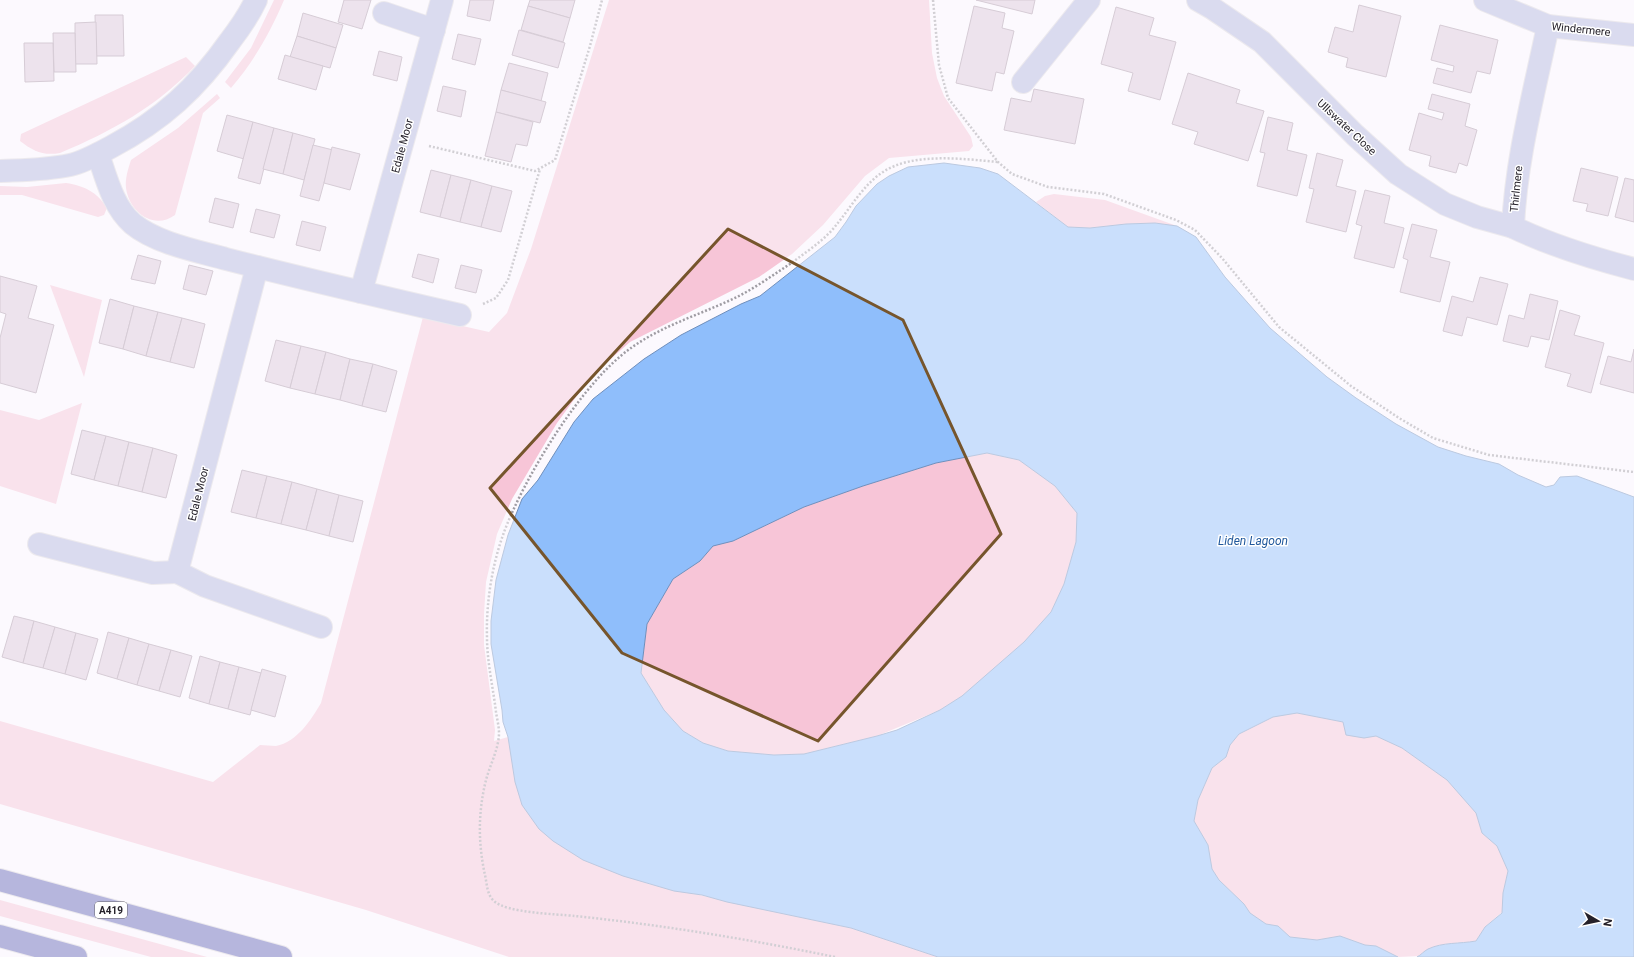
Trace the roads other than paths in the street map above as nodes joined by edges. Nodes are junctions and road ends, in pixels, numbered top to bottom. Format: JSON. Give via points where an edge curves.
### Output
{"nodes":[{"id":1,"x":256,"y":0,"type":"edge"},
{"id":2,"x":442,"y":0,"type":"edge"},
{"id":3,"x":1089,"y":0,"type":"edge"},
{"id":4,"x":1198,"y":0,"type":"edge"},
{"id":5,"x":1485,"y":0,"type":"edge"},
{"id":6,"x":384,"y":13,"type":"dead end"},
{"id":7,"x":1548,"y":26,"type":"junction"},
{"id":8,"x":434,"y":30,"type":"junction"},
{"id":9,"x":1634,"y":34,"type":"edge"},
{"id":10,"x":1023,"y":82,"type":"dead end"},
{"id":11,"x":98,"y":154,"type":"junction"},
{"id":12,"x":0,"y":171,"type":"edge"},
{"id":13,"x":1513,"y":227,"type":"junction"},
{"id":14,"x":257,"y":267,"type":"junction"},
{"id":15,"x":1634,"y":269,"type":"edge"},
{"id":16,"x":361,"y":292,"type":"junction"},
{"id":17,"x":460,"y":315,"type":"road end"},
{"id":18,"x":39,"y":544,"type":"dead end"},
{"id":19,"x":178,"y":572,"type":"junction"},
{"id":20,"x":321,"y":627,"type":"dead end"},
{"id":21,"x":0,"y":880,"type":"edge"},
{"id":22,"x":0,"y":936,"type":"edge"},
{"id":23,"x":76,"y":957,"type":"edge"},
{"id":24,"x":281,"y":957,"type":"edge"}],
"edges":[{"from":1,"to":11,"type":"street","via":[[216,62],[185,95],[141,131]]},
{"from":2,"to":8,"type":"street","name":"Edale Moor"},
{"from":3,"to":10,"type":"street"},
{"from":4,"to":13,"type":"street","name":"Ullswater Close","via":[[1262,42],[1398,174],[1445,204],[1477,217]]},
{"from":5,"to":7,"type":"street","name":"Windermere"},
{"from":6,"to":8,"type":"street"},
{"from":7,"to":9,"type":"street","name":"Windermere"},
{"from":7,"to":13,"type":"street","name":"Thirlmere","via":[[1521,149]]},
{"from":8,"to":16,"type":"street","name":"Edale Moor"},
{"from":11,"to":12,"type":"street","via":[[70,165]]},
{"from":11,"to":14,"type":"street","via":[[121,210],[134,225],[180,246]]},
{"from":13,"to":15,"type":"street","name":"Thirlmere","via":[[1550,244]]},
{"from":14,"to":16,"type":"street"},
{"from":14,"to":19,"type":"street","name":"Edale Moor"},
{"from":16,"to":17,"type":"street"},
{"from":18,"to":19,"type":"street","via":[[153,573]]},
{"from":19,"to":20,"type":"street","via":[[205,586]]},
{"from":21,"to":24,"type":"highway","number":"A419"},
{"from":22,"to":23,"type":"highway"}]}
